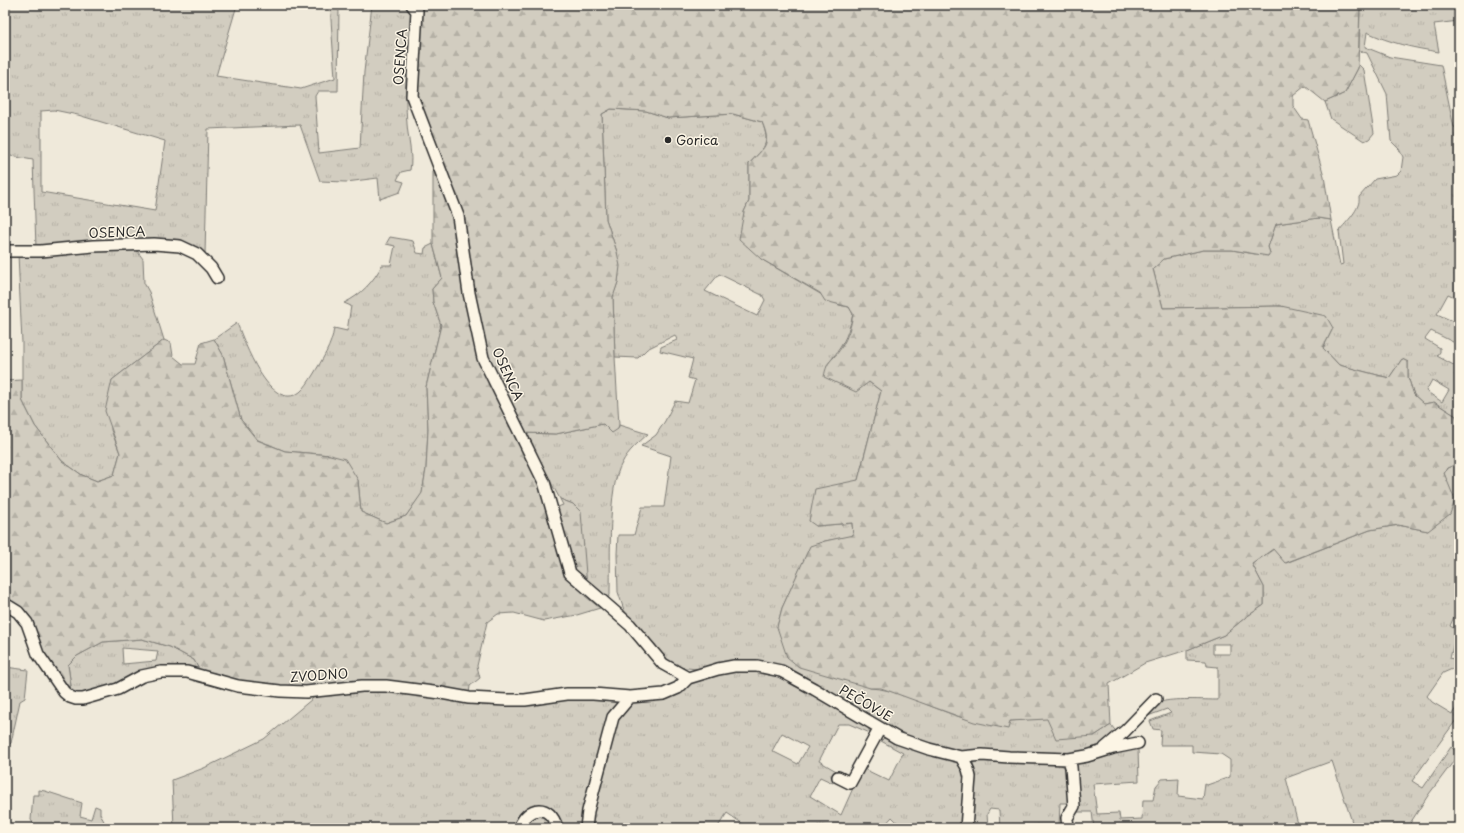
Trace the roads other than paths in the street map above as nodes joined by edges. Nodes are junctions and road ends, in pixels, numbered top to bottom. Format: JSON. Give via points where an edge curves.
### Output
{"nodes":[{"id":1,"x":412,"y":5,"type":"edge"},
{"id":2,"x":5,"y":251,"type":"edge"},
{"id":3,"x":217,"y":278,"type":"dead end"},
{"id":4,"x":5,"y":604,"type":"edge"},
{"id":5,"x":688,"y":678,"type":"junction"},
{"id":6,"x":630,"y":697,"type":"junction"},
{"id":7,"x":1156,"y":699,"type":"dead end"},
{"id":8,"x":880,"y":728,"type":"junction"},
{"id":9,"x":1138,"y":743,"type":"dead end"},
{"id":10,"x":1102,"y":751,"type":"junction"},
{"id":11,"x":961,"y":757,"type":"junction"},
{"id":12,"x":1069,"y":759,"type":"junction"},
{"id":13,"x":838,"y":777,"type":"dead end"},
{"id":14,"x":519,"y":828,"type":"edge"},
{"id":15,"x":557,"y":828,"type":"edge"},
{"id":16,"x":586,"y":828,"type":"edge"},
{"id":17,"x":966,"y":828,"type":"edge"},
{"id":18,"x":1068,"y":828,"type":"edge"}],
"edges":[{"from":1,"to":5,"type":"street","name":"OSENCA","via":[[417,11],[412,96],[458,216],[469,293],[483,358],[544,482],[570,574],[630,625],[663,664]]},
{"from":2,"to":3,"type":"street","name":"OSENCA","via":[[154,244],[180,246],[197,254]]},
{"from":4,"to":6,"type":"street","name":"ZVODNO","via":[[18,612],[27,623],[38,654],[64,692],[76,699],[118,689],[142,676],[161,672],[187,672],[238,686],[280,691],[306,692],[386,686],[470,698],[507,700],[567,694]]},
{"from":5,"to":6,"type":"street","name":"ZVODNO","via":[[678,688],[664,694]]},
{"from":5,"to":8,"type":"street","name":"PEČOVJE","via":[[734,666],[757,666],[781,672]]},
{"from":6,"to":16,"type":"street","via":[[613,716]]},
{"from":7,"to":10,"type":"street"},
{"from":8,"to":11,"type":"street","name":"PEČOVJE","via":[[897,738]]},
{"from":8,"to":13,"type":"street","via":[[850,782]]},
{"from":9,"to":10,"type":"street"},
{"from":10,"to":12,"type":"street"},
{"from":11,"to":12,"type":"street","via":[[982,755]]},
{"from":11,"to":17,"type":"street","via":[[970,777]]},
{"from":12,"to":18,"type":"street","via":[[1074,806],[1067,818]]},
{"from":14,"to":15,"type":"street","via":[[531,812],[541,809],[550,815]]}]}
